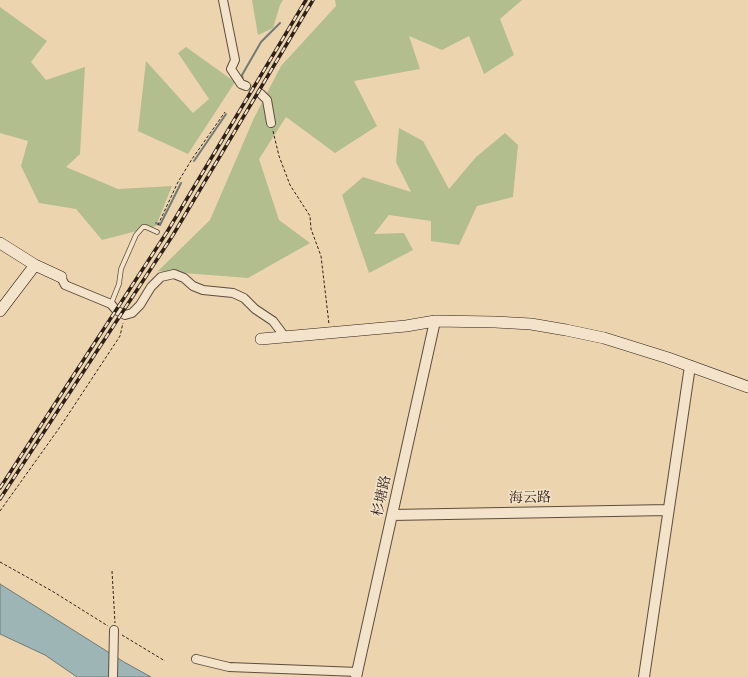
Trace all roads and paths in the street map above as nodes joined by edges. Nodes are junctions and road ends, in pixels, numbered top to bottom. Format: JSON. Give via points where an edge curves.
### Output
{"nodes":[{"id":1,"x":223,"y":0,"type":"edge"},
{"id":2,"x":246,"y":86,"type":"tunnel mouth"},
{"id":3,"x":261,"y":94,"type":"tunnel mouth"},
{"id":4,"x":225,"y":112,"type":"dead end"},
{"id":5,"x":271,"y":123,"type":"joint"},
{"id":6,"x":146,"y":227,"type":"junction"},
{"id":7,"x":157,"y":232,"type":"dead end"},
{"id":8,"x":0,"y":243,"type":"edge"},
{"id":9,"x":35,"y":264,"type":"junction"},
{"id":10,"x":61,"y":277,"type":"joint"},
{"id":11,"x":111,"y":304,"type":"junction"},
{"id":12,"x":0,"y":311,"type":"edge"},
{"id":13,"x":125,"y":315,"type":"junction"},
{"id":14,"x":435,"y":321,"type":"junction"},
{"id":15,"x":330,"y":333,"type":"junction"},
{"id":16,"x":285,"y":337,"type":"junction"},
{"id":17,"x":261,"y":339,"type":"dead end"},
{"id":18,"x":690,"y":366,"type":"junction"},
{"id":19,"x":748,"y":387,"type":"edge"},
{"id":20,"x":668,"y":510,"type":"junction"},
{"id":21,"x":0,"y":511,"type":"edge"},
{"id":22,"x":392,"y":515,"type":"junction"},
{"id":23,"x":0,"y":562,"type":"edge"},
{"id":24,"x":112,"y":571,"type":"dead end"},
{"id":25,"x":114,"y":630,"type":"junction"},
{"id":26,"x":196,"y":659,"type":"dead end"},
{"id":27,"x":165,"y":662,"type":"dead end"},
{"id":28,"x":357,"y":674,"type":"edge"},
{"id":29,"x":113,"y":677,"type":"edge"},
{"id":30,"x":644,"y":677,"type":"edge"}],
"edges":[{"from":1,"to":2,"type":"street","via":[[235,60],[231,70],[241,84]]},
{"from":3,"to":5,"type":"street","via":[[267,100]]},
{"from":4,"to":6,"type":"path","via":[[178,182],[158,226],[148,222]]},
{"from":5,"to":15,"type":"path","via":[[279,156],[290,185],[310,216],[311,229],[321,256]]},
{"from":6,"to":7,"type":"lane"},
{"from":6,"to":11,"type":"lane","via":[[136,235],[131,246]]},
{"from":8,"to":9,"type":"main road"},
{"from":9,"to":10,"type":"main road"},
{"from":9,"to":12,"type":"main road"},
{"from":10,"to":11,"type":"street","via":[[65,285]]},
{"from":11,"to":13,"type":"street"},
{"from":13,"to":16,"type":"street","via":[[132,313],[140,305],[161,277],[174,274],[203,290],[233,293],[244,298],[255,309],[274,321]]},
{"from":13,"to":21,"type":"path","via":[[120,336]]},
{"from":14,"to":15,"type":"main road"},
{"from":14,"to":18,"type":"main road","via":[[532,324],[566,330],[610,340]]},
{"from":14,"to":22,"type":"street","name":"杉塘路"},
{"from":15,"to":16,"type":"main road"},
{"from":16,"to":17,"type":"main road"},
{"from":18,"to":19,"type":"main road"},
{"from":18,"to":20,"type":"street"},
{"from":20,"to":22,"type":"street","name":"海云路"},
{"from":20,"to":30,"type":"street"},
{"from":22,"to":28,"type":"street","name":"杉塘路"},
{"from":23,"to":25,"type":"path"},
{"from":24,"to":25,"type":"path"},
{"from":25,"to":27,"type":"path"},
{"from":25,"to":29,"type":"street"},
{"from":26,"to":28,"type":"street","via":[[229,667]]}]}
